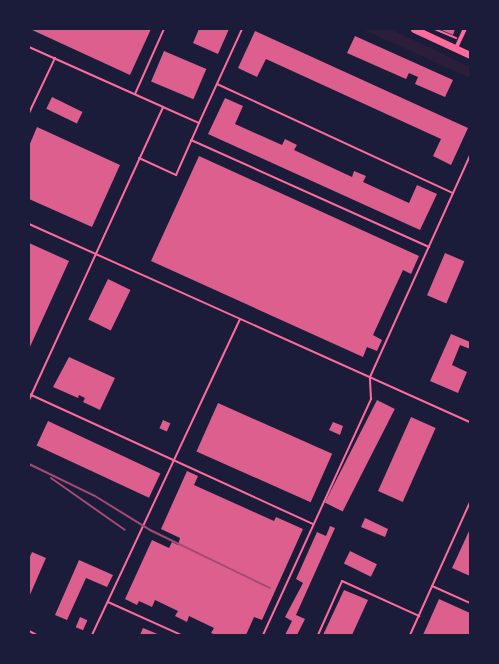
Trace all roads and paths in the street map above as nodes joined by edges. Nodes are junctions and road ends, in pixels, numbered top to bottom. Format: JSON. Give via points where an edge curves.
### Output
{"nodes":[{"id":1,"x":164,"y":29,"type":"edge"},
{"id":2,"x":242,"y":29,"type":"edge"},
{"id":3,"x":414,"y":29,"type":"edge"},
{"id":4,"x":435,"y":29,"type":"edge"},
{"id":5,"x":465,"y":29,"type":"edge"},
{"id":6,"x":461,"y":35,"type":"junction"},
{"id":7,"x":29,"y":46,"type":"edge"},
{"id":8,"x":456,"y":48,"type":"junction"},
{"id":9,"x":470,"y":55,"type":"edge"},
{"id":10,"x":55,"y":58,"type":"junction"},
{"id":11,"x":217,"y":84,"type":"junction"},
{"id":12,"x":135,"y":94,"type":"junction"},
{"id":13,"x":163,"y":106,"type":"junction"},
{"id":14,"x":29,"y":113,"type":"edge"},
{"id":15,"x":199,"y":123,"type":"junction"},
{"id":16,"x":191,"y":140,"type":"junction"},
{"id":17,"x":470,"y":156,"type":"edge"},
{"id":18,"x":139,"y":158,"type":"junction"},
{"id":19,"x":453,"y":192,"type":"junction"},
{"id":20,"x":29,"y":224,"type":"edge"},
{"id":21,"x":429,"y":247,"type":"junction"},
{"id":22,"x":96,"y":254,"type":"junction"},
{"id":23,"x":240,"y":319,"type":"junction"},
{"id":24,"x":370,"y":377,"type":"junction"},
{"id":25,"x":30,"y":394,"type":"edge"},
{"id":26,"x":29,"y":400,"type":"edge"},
{"id":27,"x":470,"y":422,"type":"edge"},
{"id":28,"x":174,"y":460,"type":"junction"},
{"id":29,"x":470,"y":502,"type":"edge"},
{"id":30,"x":314,"y":524,"type":"junction"},
{"id":31,"x":432,"y":586,"type":"junction"},
{"id":32,"x":108,"y":602,"type":"junction"},
{"id":33,"x":470,"y":603,"type":"edge"},
{"id":34,"x":419,"y":616,"type":"junction"},
{"id":35,"x":29,"y":632,"type":"edge"},
{"id":36,"x":37,"y":635,"type":"edge"},
{"id":37,"x":92,"y":635,"type":"edge"},
{"id":38,"x":181,"y":635,"type":"edge"},
{"id":39,"x":263,"y":635,"type":"edge"},
{"id":40,"x":318,"y":635,"type":"edge"},
{"id":41,"x":410,"y":635,"type":"edge"}],
"edges":[{"from":1,"to":12,"type":"lane"},
{"from":2,"to":11,"type":"lane"},
{"from":3,"to":8,"type":"highway"},
{"from":4,"to":6,"type":"path","via":[[456,38]]},
{"from":5,"to":6,"type":"street"},
{"from":6,"to":8,"type":"street"},
{"from":7,"to":10,"type":"lane"},
{"from":8,"to":9,"type":"highway"},
{"from":10,"to":12,"type":"lane"},
{"from":10,"to":14,"type":"lane"},
{"from":11,"to":15,"type":"lane"},
{"from":11,"to":19,"type":"lane"},
{"from":12,"to":13,"type":"lane"},
{"from":13,"to":15,"type":"lane"},
{"from":13,"to":18,"type":"lane"},
{"from":15,"to":16,"type":"lane"},
{"from":16,"to":18,"type":"lane","via":[[176,174]]},
{"from":16,"to":21,"type":"lane"},
{"from":17,"to":19,"type":"lane"},
{"from":18,"to":22,"type":"lane"},
{"from":19,"to":21,"type":"lane"},
{"from":20,"to":22,"type":"lane"},
{"from":21,"to":24,"type":"lane"},
{"from":22,"to":23,"type":"lane"},
{"from":22,"to":25,"type":"lane"},
{"from":23,"to":24,"type":"lane"},
{"from":23,"to":28,"type":"lane"},
{"from":24,"to":27,"type":"lane"},
{"from":24,"to":30,"type":"lane","via":[[371,399]]},
{"from":25,"to":26,"type":"lane"},
{"from":25,"to":28,"type":"lane"},
{"from":28,"to":30,"type":"lane"},
{"from":28,"to":32,"type":"lane"},
{"from":29,"to":31,"type":"lane"},
{"from":30,"to":39,"type":"lane"},
{"from":31,"to":33,"type":"lane"},
{"from":31,"to":34,"type":"lane"},
{"from":32,"to":37,"type":"lane"},
{"from":32,"to":38,"type":"lane"},
{"from":34,"to":40,"type":"lane","via":[[342,581]]},
{"from":34,"to":41,"type":"lane"},
{"from":35,"to":36,"type":"lane"}]}
